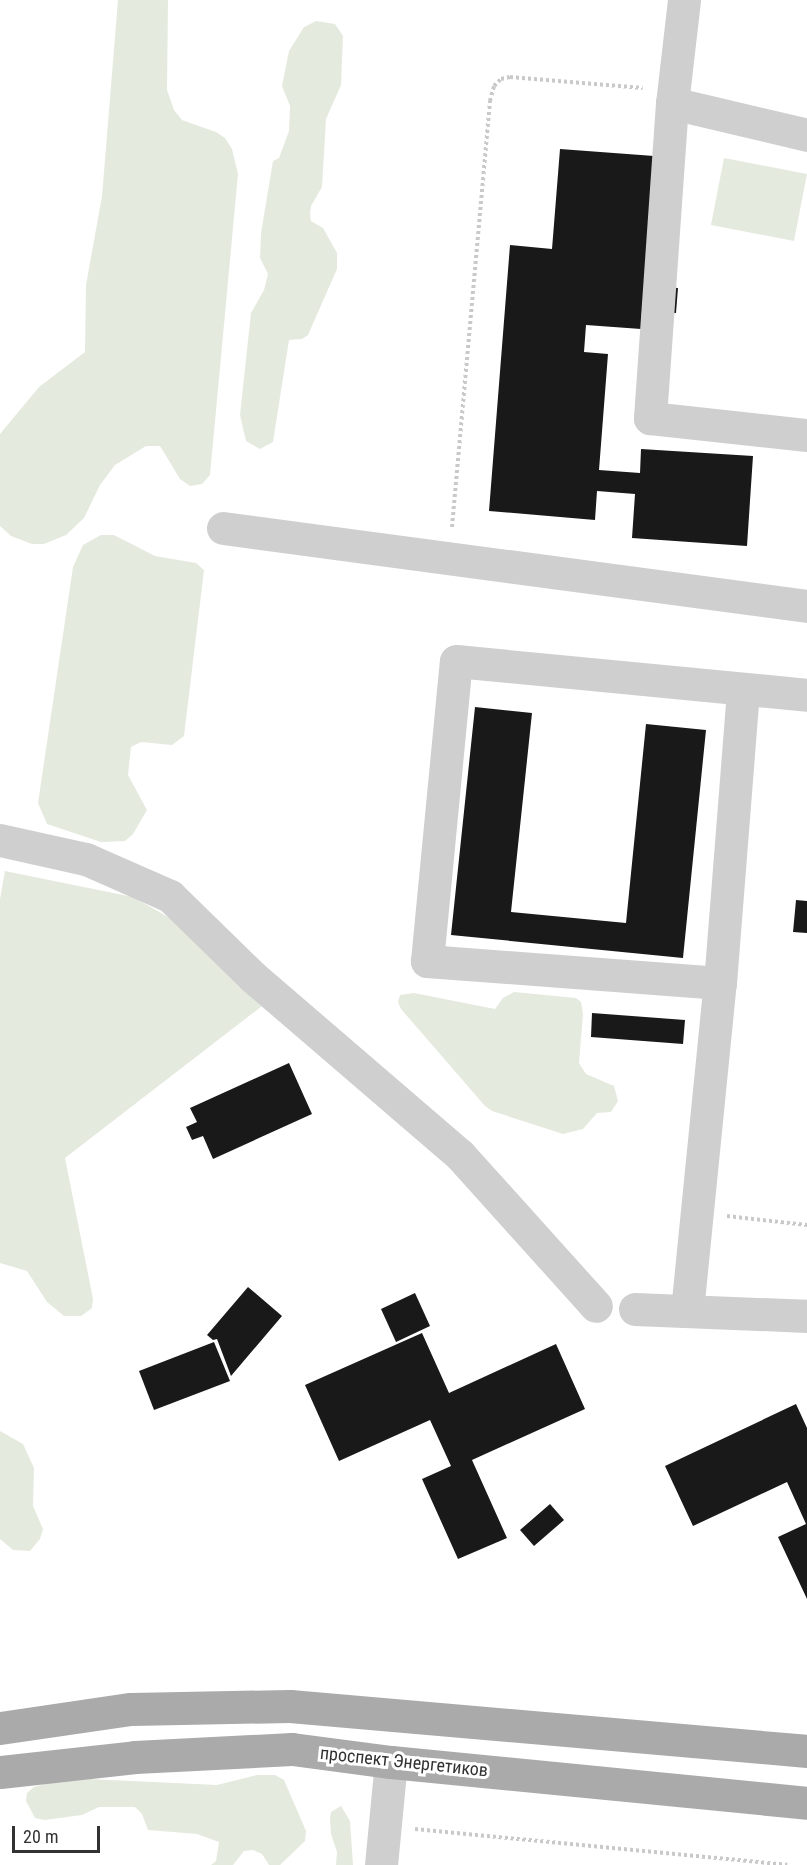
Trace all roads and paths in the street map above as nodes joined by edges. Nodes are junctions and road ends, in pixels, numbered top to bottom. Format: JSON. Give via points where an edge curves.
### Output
{"nodes":[{"id":1,"x":684,"y":0,"type":"edge"},
{"id":2,"x":673,"y":97,"type":"junction"},
{"id":3,"x":807,"y":135,"type":"edge"},
{"id":4,"x":807,"y":435,"type":"edge"},
{"id":5,"x":223,"y":528,"type":"dead end"},
{"id":6,"x":449,"y":560,"type":"junction"},
{"id":7,"x":807,"y":606,"type":"edge"},
{"id":8,"x":743,"y":689,"type":"junction"},
{"id":9,"x":807,"y":695,"type":"edge"},
{"id":10,"x":0,"y":840,"type":"edge"},
{"id":11,"x":720,"y":983,"type":"junction"},
{"id":12,"x":697,"y":1213,"type":"junction"},
{"id":13,"x":807,"y":1225,"type":"edge"},
{"id":14,"x":596,"y":1306,"type":"dead end"},
{"id":15,"x":635,"y":1309,"type":"dead end"},
{"id":16,"x":687,"y":1311,"type":"junction"},
{"id":17,"x":807,"y":1316,"type":"edge"},
{"id":18,"x":290,"y":1706,"type":"junction"},
{"id":19,"x":0,"y":1728,"type":"edge"},
{"id":20,"x":684,"y":1740,"type":"junction"},
{"id":21,"x":292,"y":1749,"type":"junction"},
{"id":22,"x":807,"y":1751,"type":"edge"},
{"id":23,"x":391,"y":1762,"type":"junction"},
{"id":24,"x":0,"y":1772,"type":"edge"},
{"id":25,"x":680,"y":1791,"type":"junction"},
{"id":26,"x":807,"y":1803,"type":"edge"},
{"id":27,"x":385,"y":1826,"type":"junction"},
{"id":28,"x":381,"y":1865,"type":"edge"},
{"id":29,"x":788,"y":1865,"type":"edge"}],
"edges":[{"from":1,"to":2,"type":"street"},
{"from":2,"to":3,"type":"street"},
{"from":2,"to":4,"type":"street","via":[[650,418]]},
{"from":2,"to":6,"type":"path","via":[[510,77],[494,86]]},
{"from":5,"to":6,"type":"street"},
{"from":6,"to":7,"type":"street"},
{"from":8,"to":9,"type":"street"},
{"from":8,"to":11,"type":"street"},
{"from":8,"to":11,"type":"street","via":[[456,661],[427,961]]},
{"from":10,"to":14,"type":"street","via":[[86,859],[170,897],[253,977],[460,1155]]},
{"from":11,"to":12,"type":"street"},
{"from":12,"to":13,"type":"path"},
{"from":12,"to":16,"type":"street"},
{"from":15,"to":16,"type":"street"},
{"from":16,"to":17,"type":"street"},
{"from":18,"to":19,"type":"main road","via":[[131,1709]]},
{"from":18,"to":20,"type":"main road"},
{"from":18,"to":21,"type":"main road"},
{"from":20,"to":22,"type":"main road"},
{"from":20,"to":25,"type":"main road"},
{"from":21,"to":23,"type":"main road","name":"проспект Энергетиков"},
{"from":21,"to":24,"type":"main road","name":"проспект Энергетиков","via":[[135,1757]]},
{"from":23,"to":25,"type":"main road","name":"проспект Энергетиков"},
{"from":23,"to":27,"type":"street"},
{"from":25,"to":26,"type":"main road","name":"проспект Энергетиков"},
{"from":27,"to":28,"type":"street"},
{"from":27,"to":29,"type":"path"}]}
